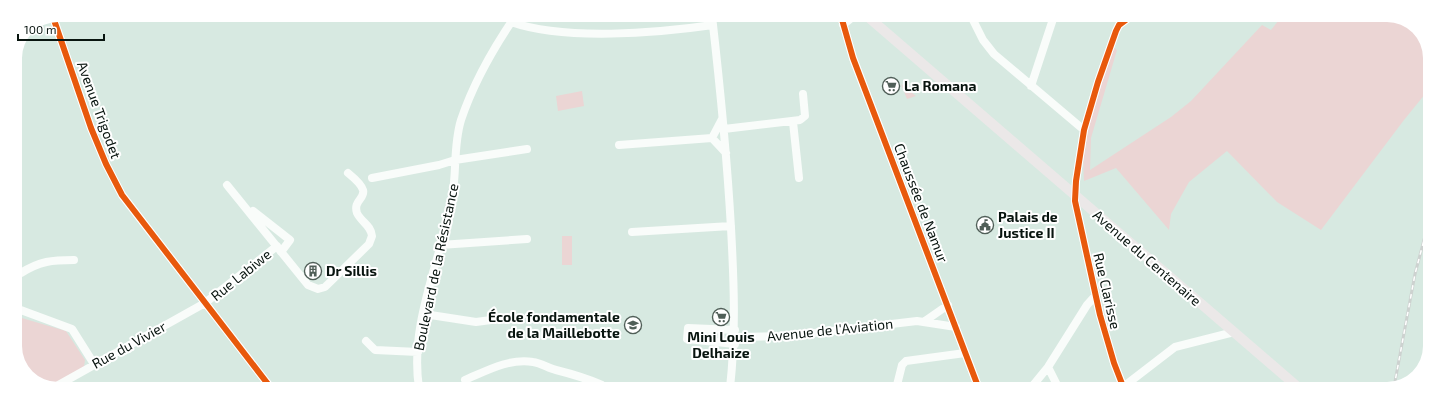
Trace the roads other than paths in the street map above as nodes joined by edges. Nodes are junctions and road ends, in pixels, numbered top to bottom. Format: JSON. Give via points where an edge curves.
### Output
{"nodes":[{"id":1,"x":55,"y":22,"type":"edge"},
{"id":2,"x":512,"y":22,"type":"edge"},
{"id":3,"x":517,"y":22,"type":"edge"},
{"id":4,"x":842,"y":22,"type":"edge"},
{"id":5,"x":844,"y":22,"type":"edge"},
{"id":6,"x":847,"y":22,"type":"edge"},
{"id":7,"x":874,"y":22,"type":"edge"},
{"id":8,"x":974,"y":22,"type":"edge"},
{"id":9,"x":1052,"y":22,"type":"edge"},
{"id":10,"x":1123,"y":22,"type":"edge"},
{"id":11,"x":712,"y":25,"type":"joint"},
{"id":12,"x":843,"y":25,"type":"junction"},
{"id":13,"x":1031,"y":86,"type":"junction"},
{"id":14,"x":803,"y":94,"type":"dead end"},
{"id":15,"x":722,"y":119,"type":"junction"},
{"id":16,"x":792,"y":122,"type":"junction"},
{"id":17,"x":724,"y":130,"type":"junction"},
{"id":18,"x":1084,"y":130,"type":"junction"},
{"id":19,"x":712,"y":138,"type":"junction"},
{"id":20,"x":619,"y":145,"type":"dead end"},
{"id":21,"x":527,"y":149,"type":"dead end"},
{"id":22,"x":726,"y":153,"type":"junction"},
{"id":23,"x":455,"y":160,"type":"junction"},
{"id":24,"x":348,"y":173,"type":"dead end"},
{"id":25,"x":372,"y":178,"type":"dead end"},
{"id":26,"x":799,"y":178,"type":"dead end"},
{"id":27,"x":227,"y":185,"type":"dead end"},
{"id":28,"x":1075,"y":196,"type":"junction"},
{"id":29,"x":248,"y":211,"type":"junction"},
{"id":30,"x":731,"y":226,"type":"junction"},
{"id":31,"x":632,"y":232,"type":"dead end"},
{"id":32,"x":527,"y":239,"type":"dead end"},
{"id":33,"x":440,"y":245,"type":"junction"},
{"id":34,"x":279,"y":249,"type":"junction"},
{"id":35,"x":74,"y":260,"type":"dead end"},
{"id":36,"x":22,"y":273,"type":"edge"},
{"id":37,"x":1096,"y":295,"type":"junction"},
{"id":38,"x":206,"y":303,"type":"junction"},
{"id":39,"x":948,"y":304,"type":"junction"},
{"id":40,"x":22,"y":311,"type":"edge"},
{"id":41,"x":424,"y":314,"type":"junction"},
{"id":42,"x":491,"y":320,"type":"dead end"},
{"id":43,"x":925,"y":321,"type":"junction"},
{"id":44,"x":956,"y":327,"type":"junction"},
{"id":45,"x":1234,"y":332,"type":"junction"},
{"id":46,"x":735,"y":337,"type":"junction"},
{"id":47,"x":366,"y":341,"type":"dead end"},
{"id":48,"x":418,"y":352,"type":"junction"},
{"id":49,"x":966,"y":354,"type":"junction"},
{"id":50,"x":94,"y":364,"type":"junction"},
{"id":51,"x":1048,"y":367,"type":"junction"},
{"id":52,"x":465,"y":380,"type":"dead end"},
{"id":53,"x":63,"y":382,"type":"edge"},
{"id":54,"x":266,"y":382,"type":"edge"},
{"id":55,"x":419,"y":382,"type":"edge"},
{"id":56,"x":595,"y":382,"type":"edge"},
{"id":57,"x":731,"y":382,"type":"edge"},
{"id":58,"x":898,"y":382,"type":"edge"},
{"id":59,"x":976,"y":382,"type":"edge"},
{"id":60,"x":1036,"y":382,"type":"edge"},
{"id":61,"x":1056,"y":382,"type":"edge"},
{"id":62,"x":1122,"y":382,"type":"edge"},
{"id":63,"x":1131,"y":382,"type":"edge"},
{"id":64,"x":1292,"y":382,"type":"edge"}],
"edges":[{"from":1,"to":38,"type":"street","name":"Avenue Trigodet","via":[[91,128],[122,195]]},
{"from":2,"to":23,"type":"street","name":"Boulevard de la Résistance","via":[[465,108],[456,137]]},
{"from":3,"to":11,"type":"street","via":[[522,26],[544,29],[606,33]]},
{"from":4,"to":12,"type":"street","name":"Chaussée de Namur"},
{"from":5,"to":12,"type":"street","name":"Chaussée de Namur"},
{"from":6,"to":12,"type":"street"},
{"from":7,"to":28,"type":"main road","name":"Avenue du Centenaire"},
{"from":8,"to":13,"type":"street","via":[[987,46]]},
{"from":9,"to":13,"type":"street"},
{"from":10,"to":18,"type":"street","name":"Rue Clarisse","via":[[1116,31]]},
{"from":11,"to":15,"type":"street"},
{"from":12,"to":39,"type":"street","name":"Chaussée de Namur","via":[[853,58]]},
{"from":13,"to":18,"type":"street"},
{"from":14,"to":16,"type":"street","via":[[805,116]]},
{"from":15,"to":17,"type":"street"},
{"from":15,"to":19,"type":"street"},
{"from":16,"to":17,"type":"street"},
{"from":16,"to":26,"type":"street"},
{"from":17,"to":22,"type":"street"},
{"from":18,"to":28,"type":"street","name":"Rue Clarisse"},
{"from":19,"to":20,"type":"street"},
{"from":19,"to":22,"type":"street"},
{"from":21,"to":23,"type":"street"},
{"from":22,"to":30,"type":"street"},
{"from":23,"to":25,"type":"street"},
{"from":23,"to":33,"type":"street","name":"Boulevard de la Résistance","via":[[452,198]]},
{"from":24,"to":34,"type":"street","via":[[362,186],[364,192],[356,209],[372,232],[369,244],[325,286],[318,289],[308,285]]},
{"from":27,"to":29,"type":"street"},
{"from":28,"to":37,"type":"street","name":"Rue Clarisse"},
{"from":28,"to":45,"type":"main road","name":"Avenue du Centenaire"},
{"from":29,"to":34,"type":"street"},
{"from":29,"to":34,"type":"street","via":[[252,211],[290,240]]},
{"from":30,"to":31,"type":"street"},
{"from":30,"to":46,"type":"street"},
{"from":32,"to":33,"type":"street"},
{"from":33,"to":41,"type":"street","name":"Boulevard de la Résistance"},
{"from":34,"to":38,"type":"street","name":"Rue Labiwe"},
{"from":35,"to":36,"type":"street","via":[[49,260]]},
{"from":37,"to":51,"type":"street"},
{"from":37,"to":62,"type":"street","name":"Rue Clarisse","via":[[1107,341]]},
{"from":38,"to":50,"type":"street","name":"Rue du Vivier"},
{"from":38,"to":54,"type":"street","name":"Avenue Trigodet"},
{"from":39,"to":43,"type":"street"},
{"from":39,"to":44,"type":"street","name":"Chaussée de Namur"},
{"from":40,"to":50,"type":"street","via":[[72,329]]},
{"from":41,"to":42,"type":"street","via":[[476,322]]},
{"from":41,"to":48,"type":"street","name":"Boulevard de la Résistance"},
{"from":43,"to":44,"type":"street","name":"Avenue de l'Aviation"},
{"from":43,"to":46,"type":"street","name":"Avenue de l'Aviation","via":[[789,336]]},
{"from":44,"to":49,"type":"street","name":"Chaussée de Namur"},
{"from":45,"to":63,"type":"street","via":[[1175,347]]},
{"from":45,"to":64,"type":"main road","name":"Avenue du Centenaire"},
{"from":46,"to":46,"type":"street","via":[[688,328],[687,339]]},
{"from":46,"to":57,"type":"street"},
{"from":47,"to":48,"type":"street","via":[[375,350]]},
{"from":48,"to":55,"type":"street","name":"Boulevard de la Résistance"},
{"from":49,"to":58,"type":"street","via":[[906,362],[902,365]]},
{"from":49,"to":59,"type":"street","name":"Chaussée de Namur"},
{"from":50,"to":53,"type":"street","name":"Rue du Vivier"},
{"from":51,"to":60,"type":"street"},
{"from":51,"to":61,"type":"street"},
{"from":52,"to":56,"type":"street","via":[[491,368],[525,361],[573,373]]}]}
